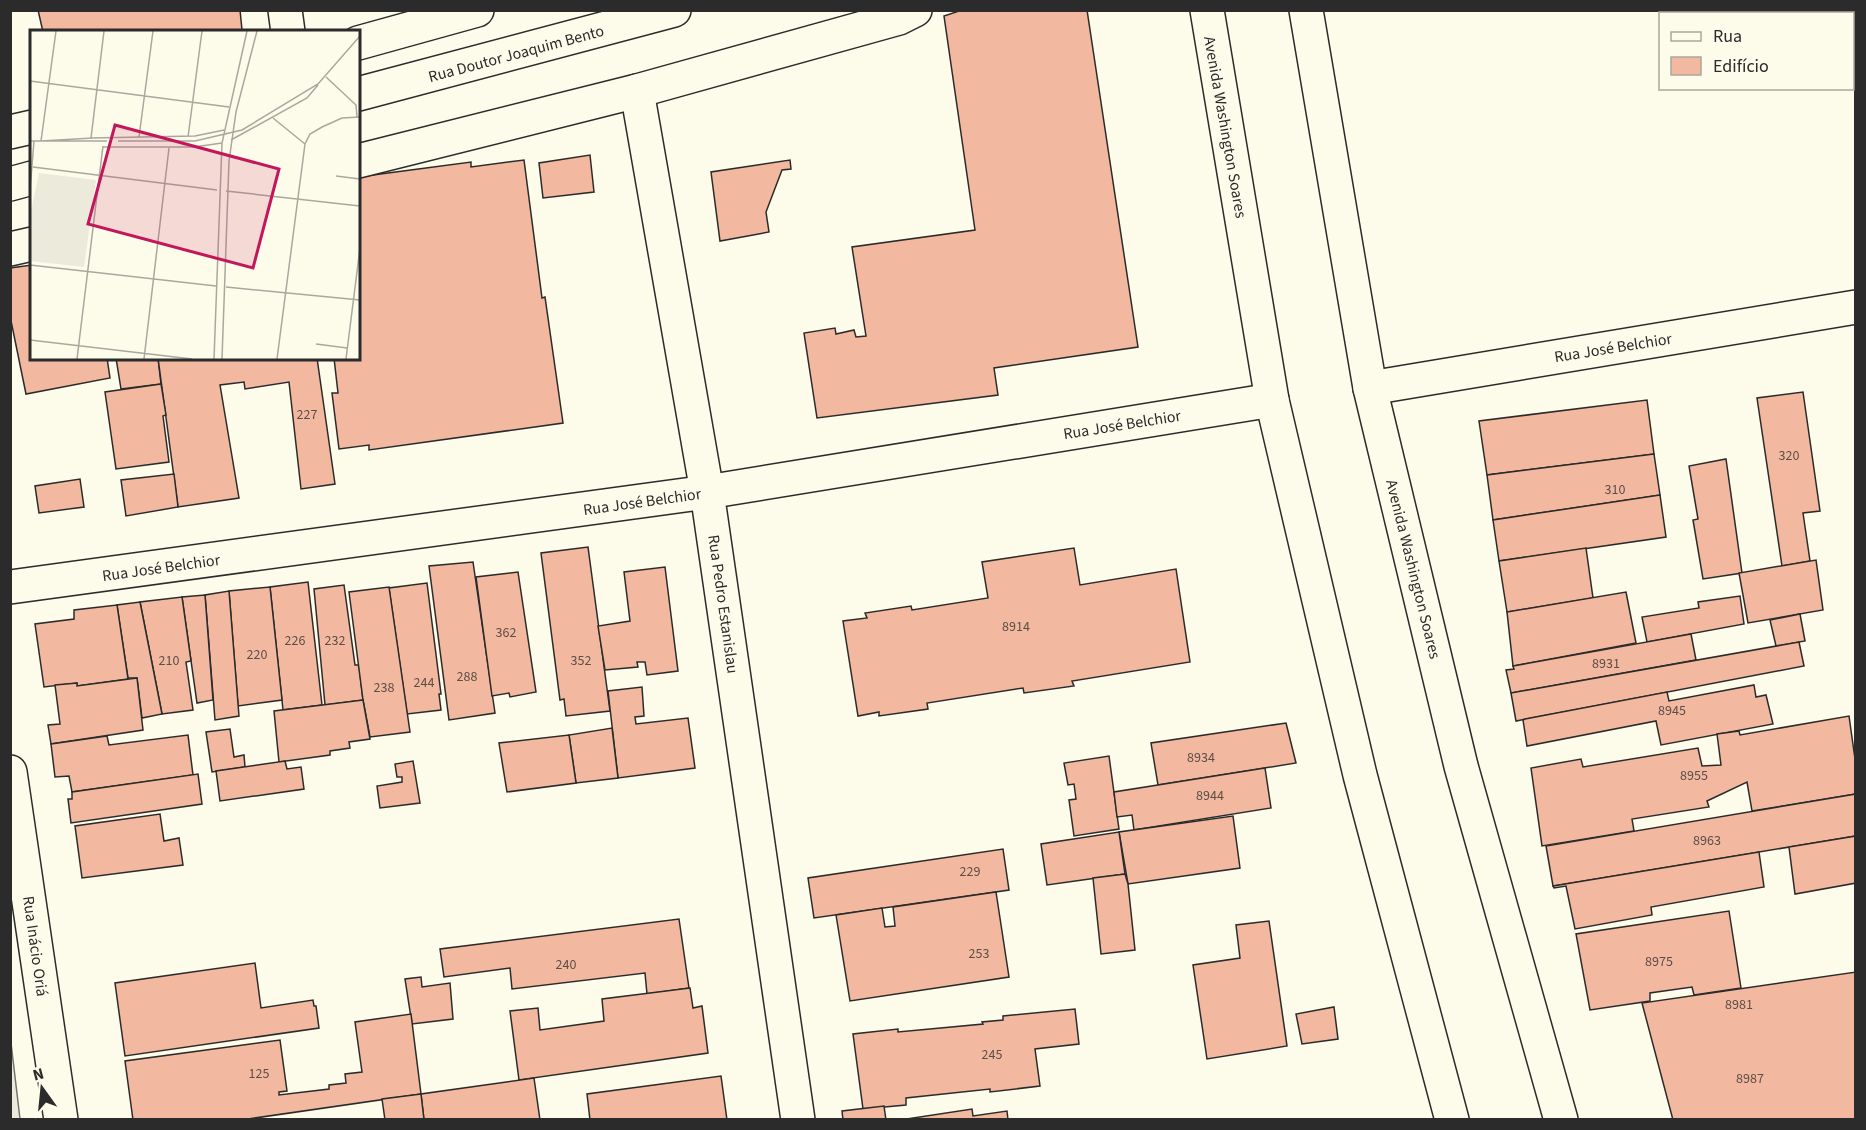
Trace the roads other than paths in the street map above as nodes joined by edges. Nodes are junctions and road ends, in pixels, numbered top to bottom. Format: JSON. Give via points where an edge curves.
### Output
{"nodes":[{"id":1,"x":285,"y":10,"type":"edge"},
{"id":2,"x":674,"y":10,"type":"edge"},
{"id":3,"x":915,"y":10,"type":"edge"},
{"id":4,"x":1207,"y":10,"type":"edge"},
{"id":5,"x":1306,"y":10,"type":"edge"},
{"id":6,"x":458,"y":13,"type":"edge"},
{"id":7,"x":288,"y":30,"type":"edge"},
{"id":8,"x":360,"y":42,"type":"edge"},
{"id":9,"x":637,"y":91,"type":"junction"},
{"id":10,"x":360,"y":93,"type":"edge"},
{"id":11,"x":30,"y":127,"type":"edge"},
{"id":12,"x":10,"y":132,"type":"edge"},
{"id":13,"x":360,"y":160,"type":"edge"},
{"id":14,"x":30,"y":179,"type":"edge"},
{"id":15,"x":10,"y":184,"type":"edge"},
{"id":16,"x":30,"y":244,"type":"edge"},
{"id":17,"x":10,"y":249,"type":"edge"},
{"id":18,"x":1856,"y":307,"type":"edge"},
{"id":19,"x":1370,"y":388,"type":"junction"},
{"id":20,"x":1272,"y":400,"type":"junction"},
{"id":21,"x":707,"y":492,"type":"junction"},
{"id":22,"x":10,"y":587,"type":"edge"},
{"id":23,"x":10,"y":772,"type":"edge"},
{"id":24,"x":61,"y":1119,"type":"edge"},
{"id":25,"x":798,"y":1119,"type":"edge"},
{"id":26,"x":1452,"y":1119,"type":"edge"},
{"id":27,"x":1561,"y":1119,"type":"edge"}],
"edges":[{"from":1,"to":7,"type":"main road"},
{"from":2,"to":10,"type":"main road","name":"Rua Doutor Joaquim Bento"},
{"from":3,"to":9,"type":"main road","via":[[899,18]]},
{"from":4,"to":20,"type":"main road","name":"Avenida Washington Soares"},
{"from":5,"to":19,"type":"main road","name":"Avenida Washington Soares"},
{"from":6,"to":8,"type":"main road"},
{"from":9,"to":13,"type":"main road"},
{"from":9,"to":21,"type":"main road","name":"Rua Pedro Estanislau"},
{"from":11,"to":12,"type":"main road"},
{"from":14,"to":15,"type":"main road"},
{"from":16,"to":17,"type":"main road"},
{"from":18,"to":19,"type":"main road","name":"Rua José Belchior"},
{"from":19,"to":27,"type":"main road","name":"Avenida Washington Soares","via":[[1461,766]]},
{"from":20,"to":21,"type":"main road","name":"Rua José Belchior"},
{"from":20,"to":26,"type":"main road","name":"Avenida Washington Soares","via":[[1360,775]]},
{"from":21,"to":22,"type":"main road","name":"Rua José Belchior"},
{"from":21,"to":25,"type":"main road","name":"Rua Pedro Estanislau"},
{"from":23,"to":24,"type":"main road","name":"Rua Inácio Oriá"}]}
